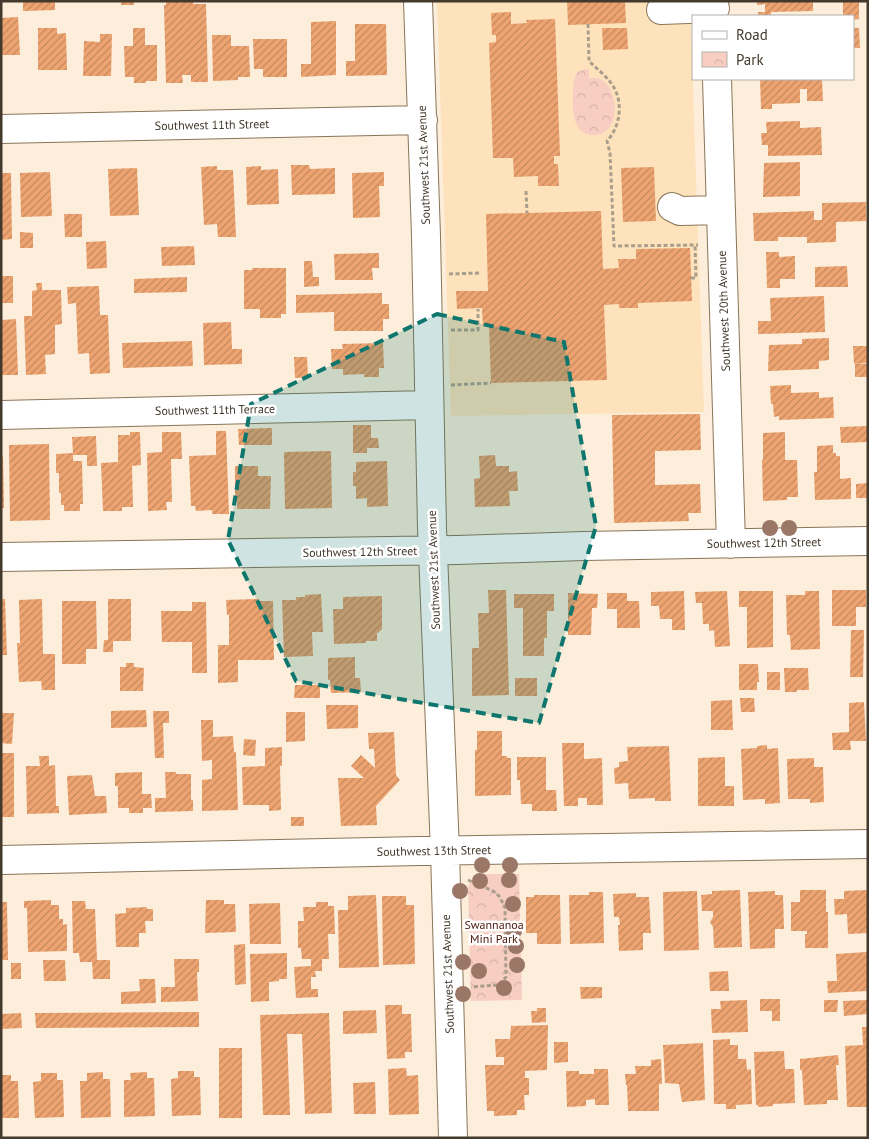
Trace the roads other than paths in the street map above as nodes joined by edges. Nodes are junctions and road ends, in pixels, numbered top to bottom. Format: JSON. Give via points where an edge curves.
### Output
{"nodes":[{"id":1,"x":418,"y":1,"type":"edge"},
{"id":2,"x":715,"y":9,"type":"edge"},
{"id":3,"x":661,"y":10,"type":"dead end"},
{"id":4,"x":717,"y":80,"type":"edge"},
{"id":5,"x":423,"y":120,"type":"junction"},
{"id":6,"x":1,"y":129,"type":"edge"},
{"id":7,"x":672,"y":207,"type":"dead end"},
{"id":8,"x":721,"y":210,"type":"junction"},
{"id":9,"x":429,"y":405,"type":"junction"},
{"id":10,"x":1,"y":415,"type":"edge"},
{"id":11,"x":868,"y":541,"type":"edge"},
{"id":12,"x":731,"y":544,"type":"junction"},
{"id":13,"x":433,"y":550,"type":"junction"},
{"id":14,"x":1,"y":557,"type":"edge"},
{"id":15,"x":868,"y":844,"type":"edge"},
{"id":16,"x":445,"y":850,"type":"junction"},
{"id":17,"x":1,"y":860,"type":"edge"},
{"id":18,"x":453,"y":1138,"type":"edge"}],
"edges":[{"from":1,"to":5,"type":"street","name":"Southwest 21st Avenue"},
{"from":2,"to":3,"type":"street"},
{"from":4,"to":8,"type":"street","name":"Southwest 20th Avenue"},
{"from":5,"to":6,"type":"street","name":"Southwest 11th Street"},
{"from":5,"to":9,"type":"street","name":"Southwest 21st Avenue"},
{"from":7,"to":8,"type":"street","via":[[680,211]]},
{"from":8,"to":12,"type":"street","name":"Southwest 20th Avenue"},
{"from":9,"to":10,"type":"street","name":"Southwest 11th Terrace"},
{"from":9,"to":13,"type":"street","name":"Southwest 21st Avenue"},
{"from":11,"to":12,"type":"street","name":"Southwest 12th Street"},
{"from":12,"to":13,"type":"street","name":"Southwest 12th Street"},
{"from":13,"to":14,"type":"street","name":"Southwest 12th Street"},
{"from":13,"to":16,"type":"street","name":"Southwest 21st Avenue"},
{"from":15,"to":16,"type":"street","name":"Southwest 13th Street"},
{"from":16,"to":17,"type":"street","name":"Southwest 13th Street"},
{"from":16,"to":18,"type":"street","name":"Southwest 21st Avenue"}]}
